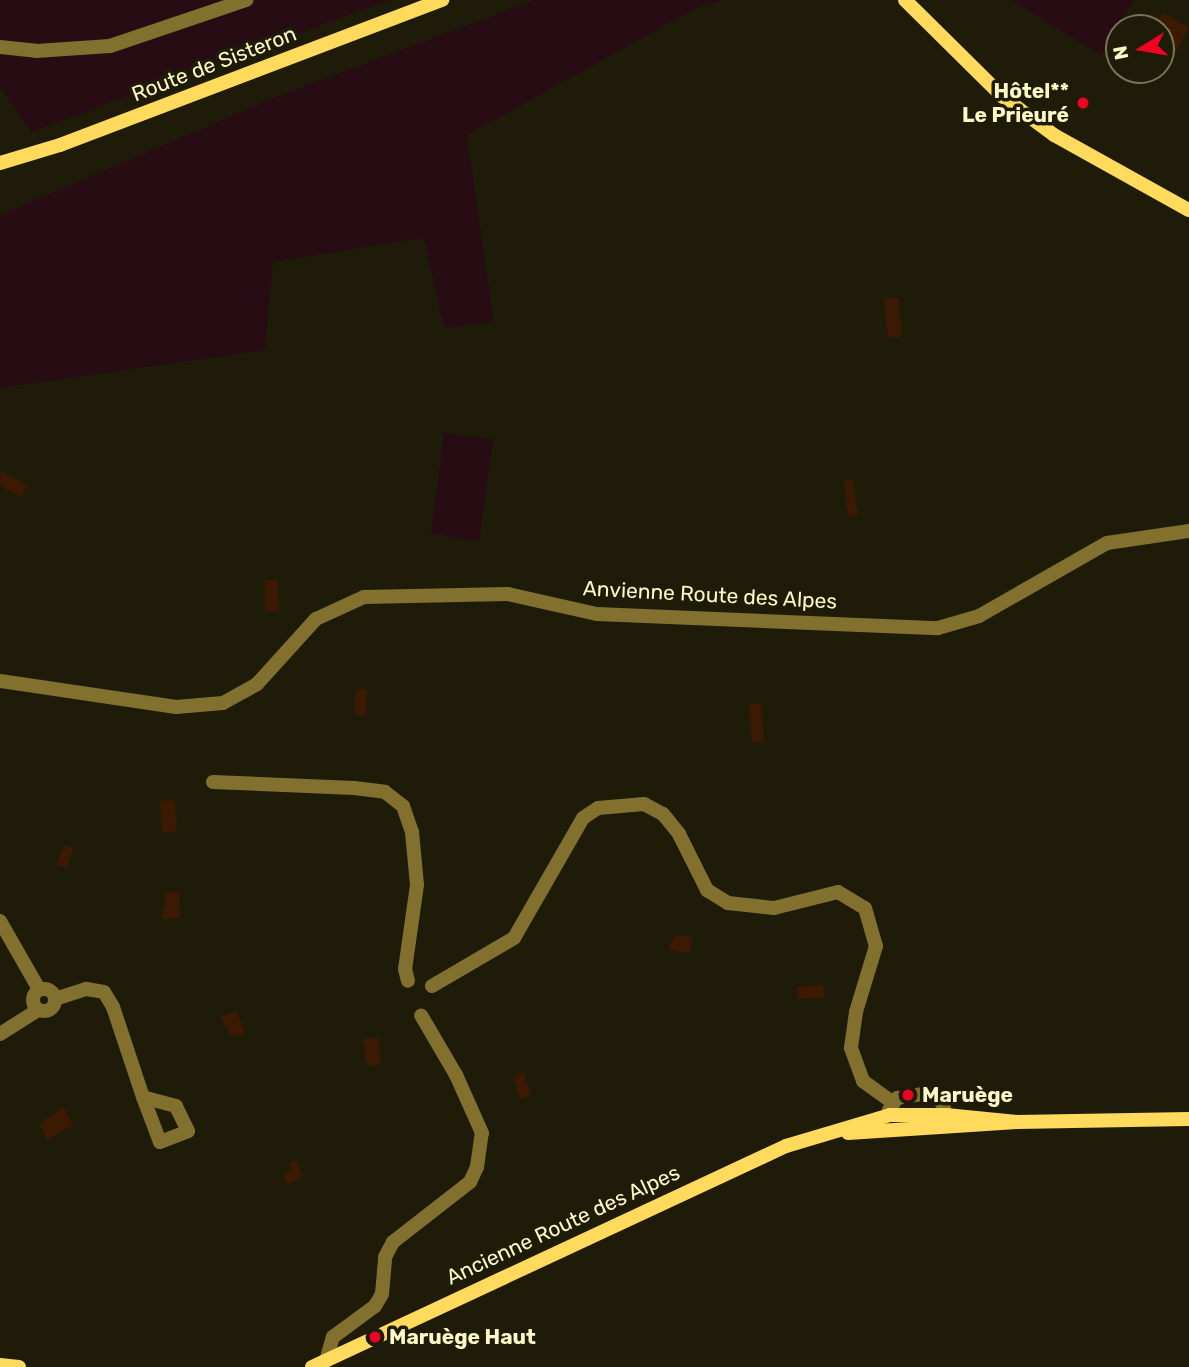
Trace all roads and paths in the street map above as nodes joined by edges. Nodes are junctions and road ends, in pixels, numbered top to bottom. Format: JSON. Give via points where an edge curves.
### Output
{"nodes":[{"id":1,"x":246,"y":0,"type":"edge"},
{"id":2,"x":442,"y":0,"type":"edge"},
{"id":3,"x":905,"y":0,"type":"edge"},
{"id":4,"x":0,"y":47,"type":"edge"},
{"id":5,"x":0,"y":163,"type":"edge"},
{"id":6,"x":1189,"y":210,"type":"edge"},
{"id":7,"x":1189,"y":531,"type":"edge"},
{"id":8,"x":0,"y":681,"type":"edge"},
{"id":9,"x":213,"y":782,"type":"dead end"},
{"id":10,"x":0,"y":921,"type":"edge"},
{"id":11,"x":408,"y":981,"type":"dead end"},
{"id":12,"x":432,"y":986,"type":"dead end"},
{"id":13,"x":39,"y":989,"type":"junction"},
{"id":14,"x":55,"y":999,"type":"junction"},
{"id":15,"x":38,"y":1010,"type":"junction"},
{"id":16,"x":421,"y":1015,"type":"dead end"},
{"id":17,"x":0,"y":1034,"type":"edge"},
{"id":18,"x":143,"y":1097,"type":"dead end"},
{"id":19,"x":891,"y":1109,"type":"junction"},
{"id":20,"x":946,"y":1115,"type":"junction"},
{"id":21,"x":1189,"y":1119,"type":"edge"},
{"id":22,"x":1017,"y":1122,"type":"junction"},
{"id":23,"x":936,"y":1129,"type":"junction"},
{"id":24,"x":899,"y":1130,"type":"junction"},
{"id":25,"x":837,"y":1134,"type":"junction"},
{"id":26,"x":326,"y":1361,"type":"junction"},
{"id":27,"x":0,"y":1364,"type":"edge"},
{"id":28,"x":19,"y":1367,"type":"edge"},
{"id":29,"x":312,"y":1367,"type":"edge"}],
"edges":[{"from":1,"to":4,"type":"street","via":[[110,46],[36,51]]},
{"from":2,"to":5,"type":"main road","name":"Route de Sisteron","via":[[60,145]]},
{"from":3,"to":6,"type":"main road","via":[[1003,96],[1054,135]]},
{"from":7,"to":8,"type":"street","name":"Anvienne Route des Alpes","via":[[1107,543],[979,615],[938,628],[597,614],[508,594],[451,592],[364,597],[316,619],[257,684],[223,703],[176,707]]},
{"from":9,"to":11,"type":"street","via":[[354,788],[385,792],[403,806],[412,832],[417,884],[405,969]]},
{"from":10,"to":13,"type":"street"},
{"from":12,"to":19,"type":"street","via":[[514,938],[583,818],[598,808],[644,804],[663,814],[679,834],[708,890],[728,903],[774,908],[838,892],[865,908],[876,946],[856,1012],[851,1048],[863,1081]]},
{"from":13,"to":14,"type":"street","via":[[49,990]]},
{"from":13,"to":15,"type":"street","via":[[32,998]]},
{"from":14,"to":15,"type":"street","via":[[51,1009]]},
{"from":14,"to":18,"type":"street","via":[[86,989],[104,992]]},
{"from":15,"to":17,"type":"street"},
{"from":16,"to":26,"type":"street","via":[[478,1123],[482,1149],[470,1182],[393,1242],[385,1258],[382,1294],[375,1306],[333,1337]]},
{"from":19,"to":20,"type":"main road","name":"Ancienne Route des Alpes"},
{"from":19,"to":20,"type":"street","via":[[927,1093],[937,1096]]},
{"from":19,"to":24,"type":"street"},
{"from":19,"to":25,"type":"main road","name":"Ancienne Route des Alpes"},
{"from":20,"to":22,"type":"main road","name":"Ancienne Route des Alpes"},
{"from":20,"to":23,"type":"street"},
{"from":21,"to":22,"type":"main road","name":"Ancienne Route des Alpes"},
{"from":22,"to":23,"type":"main road","name":"Ancienne Route des Alpes"},
{"from":23,"to":24,"type":"main road","name":"Ancienne Route des Alpes"},
{"from":24,"to":25,"type":"main road","name":"Ancienne Route des Alpes"},
{"from":25,"to":26,"type":"main road","name":"Ancienne Route des Alpes","via":[[786,1146],[722,1173]]},
{"from":26,"to":29,"type":"main road","name":"Ancienne Route des Alpes"},
{"from":27,"to":28,"type":"main road"}]}
